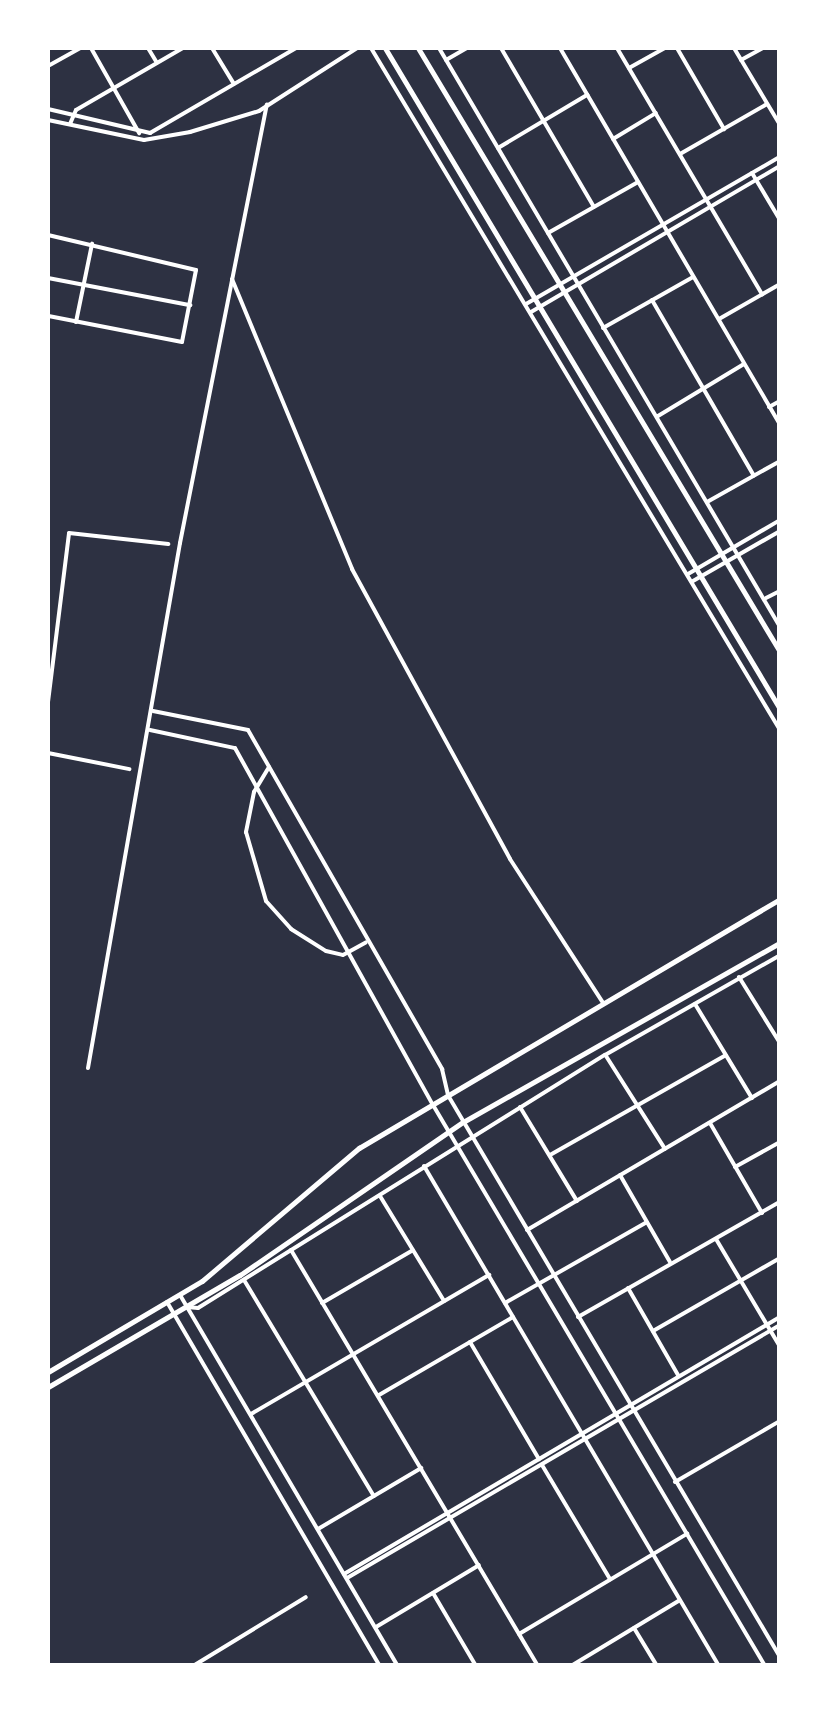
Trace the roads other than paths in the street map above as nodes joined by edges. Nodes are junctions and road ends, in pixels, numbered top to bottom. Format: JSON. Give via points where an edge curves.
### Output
{"nodes":[{"id":1,"x":80,"y":48,"type":"edge"},
{"id":2,"x":91,"y":48,"type":"edge"},
{"id":3,"x":148,"y":48,"type":"edge"},
{"id":4,"x":183,"y":48,"type":"edge"},
{"id":5,"x":212,"y":48,"type":"edge"},
{"id":6,"x":296,"y":48,"type":"edge"},
{"id":7,"x":357,"y":48,"type":"edge"},
{"id":8,"x":372,"y":48,"type":"edge"},
{"id":9,"x":385,"y":48,"type":"edge"},
{"id":10,"x":418,"y":48,"type":"edge"},
{"id":11,"x":439,"y":48,"type":"edge"},
{"id":12,"x":467,"y":48,"type":"edge"},
{"id":13,"x":502,"y":48,"type":"edge"},
{"id":14,"x":568,"y":48,"type":"edge"},
{"id":15,"x":617,"y":48,"type":"edge"},
{"id":16,"x":665,"y":48,"type":"edge"},
{"id":17,"x":677,"y":48,"type":"edge"},
{"id":18,"x":734,"y":48,"type":"edge"},
{"id":19,"x":763,"y":48,"type":"edge"},
{"id":20,"x":561,"y":49,"type":"edge"},
{"id":21,"x":446,"y":60,"type":"junction"},
{"id":22,"x":741,"y":60,"type":"junction"},
{"id":23,"x":157,"y":63,"type":"junction"},
{"id":24,"x":48,"y":66,"type":"edge"},
{"id":25,"x":629,"y":68,"type":"junction"},
{"id":26,"x":234,"y":84,"type":"junction"},
{"id":27,"x":114,"y":90,"type":"junction"},
{"id":28,"x":587,"y":94,"type":"junction"},
{"id":29,"x":767,"y":104,"type":"junction"},
{"id":30,"x":267,"y":105,"type":"junction"},
{"id":31,"x":48,"y":110,"type":"edge"},
{"id":32,"x":656,"y":114,"type":"junction"},
{"id":33,"x":72,"y":115,"type":"junction"},
{"id":34,"x":48,"y":120,"type":"edge"},
{"id":35,"x":544,"y":120,"type":"junction"},
{"id":36,"x":70,"y":124,"type":"junction"},
{"id":37,"x":780,"y":125,"type":"edge"},
{"id":38,"x":724,"y":129,"type":"junction"},
{"id":39,"x":139,"y":133,"type":"junction"},
{"id":40,"x":613,"y":139,"type":"junction"},
{"id":41,"x":498,"y":148,"type":"junction"},
{"id":42,"x":680,"y":154,"type":"junction"},
{"id":43,"x":780,"y":157,"type":"edge"},
{"id":44,"x":780,"y":166,"type":"edge"},
{"id":45,"x":752,"y":173,"type":"junction"},
{"id":46,"x":756,"y":180,"type":"junction"},
{"id":47,"x":638,"y":182,"type":"junction"},
{"id":48,"x":708,"y":200,"type":"junction"},
{"id":49,"x":712,"y":206,"type":"junction"},
{"id":50,"x":594,"y":207,"type":"junction"},
{"id":51,"x":780,"y":220,"type":"edge"},
{"id":52,"x":663,"y":225,"type":"junction"},
{"id":53,"x":667,"y":232,"type":"junction"},
{"id":54,"x":548,"y":234,"type":"junction"},
{"id":55,"x":48,"y":236,"type":"edge"},
{"id":56,"x":92,"y":244,"type":"junction"},
{"id":57,"x":573,"y":276,"type":"junction"},
{"id":58,"x":693,"y":276,"type":"junction"},
{"id":59,"x":48,"y":278,"type":"edge"},
{"id":60,"x":232,"y":279,"type":"junction"},
{"id":61,"x":560,"y":284,"type":"junction"},
{"id":62,"x":780,"y":284,"type":"edge"},
{"id":63,"x":84,"y":285,"type":"junction"},
{"id":64,"x":578,"y":285,"type":"junction"},
{"id":65,"x":566,"y":292,"type":"junction"},
{"id":66,"x":762,"y":294,"type":"junction"},
{"id":67,"x":537,"y":298,"type":"junction"},
{"id":68,"x":652,"y":300,"type":"junction"},
{"id":69,"x":526,"y":304,"type":"junction"},
{"id":70,"x":191,"y":306,"type":"junction"},
{"id":71,"x":542,"y":306,"type":"junction"},
{"id":72,"x":531,"y":312,"type":"junction"},
{"id":73,"x":48,"y":316,"type":"edge"},
{"id":74,"x":718,"y":320,"type":"junction"},
{"id":75,"x":76,"y":322,"type":"junction"},
{"id":76,"x":604,"y":328,"type":"junction"},
{"id":77,"x":744,"y":364,"type":"junction"},
{"id":78,"x":703,"y":388,"type":"junction"},
{"id":79,"x":780,"y":401,"type":"edge"},
{"id":80,"x":769,"y":407,"type":"junction"},
{"id":81,"x":656,"y":418,"type":"junction"},
{"id":82,"x":780,"y":425,"type":"edge"},
{"id":83,"x":780,"y":461,"type":"edge"},
{"id":84,"x":754,"y":476,"type":"junction"},
{"id":85,"x":707,"y":502,"type":"junction"},
{"id":86,"x":780,"y":520,"type":"edge"},
{"id":87,"x":780,"y":530,"type":"edge"},
{"id":88,"x":168,"y":544,"type":"dead end"},
{"id":89,"x":734,"y":548,"type":"junction"},
{"id":90,"x":722,"y":554,"type":"junction"},
{"id":91,"x":738,"y":555,"type":"junction"},
{"id":92,"x":726,"y":562,"type":"junction"},
{"id":93,"x":697,"y":568,"type":"junction"},
{"id":94,"x":688,"y":574,"type":"junction"},
{"id":95,"x":702,"y":576,"type":"junction"},
{"id":96,"x":693,"y":581,"type":"junction"},
{"id":97,"x":780,"y":591,"type":"edge"},
{"id":98,"x":764,"y":600,"type":"junction"},
{"id":99,"x":780,"y":627,"type":"edge"},
{"id":100,"x":780,"y":652,"type":"edge"},
{"id":101,"x":48,"y":702,"type":"edge"},
{"id":102,"x":780,"y":709,"type":"edge"},
{"id":103,"x":153,"y":711,"type":"junction"},
{"id":104,"x":150,"y":730,"type":"junction"},
{"id":105,"x":780,"y":730,"type":"edge"},
{"id":106,"x":48,"y":753,"type":"edge"},
{"id":107,"x":269,"y":767,"type":"junction"},
{"id":108,"x":129,"y":769,"type":"dead end"},
{"id":109,"x":256,"y":786,"type":"junction"},
{"id":110,"x":780,"y":899,"type":"edge"},
{"id":111,"x":368,"y":941,"type":"junction"},
{"id":112,"x":780,"y":943,"type":"edge"},
{"id":113,"x":350,"y":951,"type":"junction"},
{"id":114,"x":780,"y":955,"type":"edge"},
{"id":115,"x":739,"y":977,"type":"junction"},
{"id":116,"x":694,"y":1002,"type":"junction"},
{"id":117,"x":604,"y":1004,"type":"junction"},
{"id":118,"x":780,"y":1044,"type":"edge"},
{"id":119,"x":605,"y":1054,"type":"junction"},
{"id":120,"x":726,"y":1055,"type":"junction"},
{"id":121,"x":88,"y":1068,"type":"dead end"},
{"id":122,"x":780,"y":1082,"type":"edge"},
{"id":123,"x":448,"y":1096,"type":"junction"},
{"id":124,"x":752,"y":1098,"type":"junction"},
{"id":125,"x":433,"y":1105,"type":"junction"},
{"id":126,"x":520,"y":1106,"type":"junction"},
{"id":127,"x":637,"y":1106,"type":"junction"},
{"id":128,"x":463,"y":1122,"type":"junction"},
{"id":129,"x":710,"y":1122,"type":"junction"},
{"id":130,"x":449,"y":1131,"type":"junction"},
{"id":131,"x":471,"y":1137,"type":"junction"},
{"id":132,"x":780,"y":1142,"type":"edge"},
{"id":133,"x":457,"y":1146,"type":"junction"},
{"id":134,"x":664,"y":1149,"type":"junction"},
{"id":135,"x":550,"y":1155,"type":"junction"},
{"id":136,"x":424,"y":1166,"type":"junction"},
{"id":137,"x":736,"y":1167,"type":"junction"},
{"id":138,"x":620,"y":1175,"type":"junction"},
{"id":139,"x":380,"y":1196,"type":"junction"},
{"id":140,"x":577,"y":1200,"type":"junction"},
{"id":141,"x":780,"y":1202,"type":"edge"},
{"id":142,"x":762,"y":1212,"type":"junction"},
{"id":143,"x":647,"y":1222,"type":"junction"},
{"id":144,"x":527,"y":1230,"type":"junction"},
{"id":145,"x":716,"y":1238,"type":"junction"},
{"id":146,"x":291,"y":1250,"type":"junction"},
{"id":147,"x":413,"y":1250,"type":"junction"},
{"id":148,"x":780,"y":1258,"type":"edge"},
{"id":149,"x":671,"y":1264,"type":"junction"},
{"id":150,"x":488,"y":1275,"type":"junction"},
{"id":151,"x":554,"y":1276,"type":"junction"},
{"id":152,"x":244,"y":1280,"type":"junction"},
{"id":153,"x":740,"y":1280,"type":"junction"},
{"id":154,"x":539,"y":1284,"type":"junction"},
{"id":155,"x":628,"y":1288,"type":"junction"},
{"id":156,"x":180,"y":1294,"type":"junction"},
{"id":157,"x":444,"y":1301,"type":"junction"},
{"id":158,"x":167,"y":1302,"type":"junction"},
{"id":159,"x":322,"y":1302,"type":"junction"},
{"id":160,"x":505,"y":1304,"type":"junction"},
{"id":161,"x":187,"y":1307,"type":"junction"},
{"id":162,"x":174,"y":1314,"type":"junction"},
{"id":163,"x":513,"y":1317,"type":"junction"},
{"id":164,"x":578,"y":1317,"type":"junction"},
{"id":165,"x":780,"y":1317,"type":"edge"},
{"id":166,"x":780,"y":1325,"type":"edge"},
{"id":167,"x":768,"y":1328,"type":"junction"},
{"id":168,"x":653,"y":1330,"type":"junction"},
{"id":169,"x":470,"y":1342,"type":"junction"},
{"id":170,"x":780,"y":1348,"type":"edge"},
{"id":171,"x":353,"y":1354,"type":"junction"},
{"id":172,"x":48,"y":1372,"type":"edge"},
{"id":173,"x":679,"y":1376,"type":"junction"},
{"id":174,"x":305,"y":1382,"type":"junction"},
{"id":175,"x":48,"y":1387,"type":"edge"},
{"id":176,"x":378,"y":1396,"type":"junction"},
{"id":177,"x":632,"y":1408,"type":"junction"},
{"id":178,"x":250,"y":1414,"type":"junction"},
{"id":179,"x":619,"y":1416,"type":"junction"},
{"id":180,"x":780,"y":1421,"type":"edge"},
{"id":181,"x":584,"y":1436,"type":"junction"},
{"id":182,"x":541,"y":1462,"type":"junction"},
{"id":183,"x":421,"y":1468,"type":"junction"},
{"id":184,"x":675,"y":1482,"type":"junction"},
{"id":185,"x":374,"y":1496,"type":"junction"},
{"id":186,"x":449,"y":1516,"type":"junction"},
{"id":187,"x":318,"y":1529,"type":"junction"},
{"id":188,"x":686,"y":1534,"type":"junction"},
{"id":189,"x":653,"y":1554,"type":"junction"},
{"id":190,"x":479,"y":1565,"type":"junction"},
{"id":191,"x":346,"y":1576,"type":"junction"},
{"id":192,"x":610,"y":1579,"type":"junction"},
{"id":193,"x":433,"y":1593,"type":"junction"},
{"id":194,"x":306,"y":1597,"type":"dead end"},
{"id":195,"x":680,"y":1600,"type":"junction"},
{"id":196,"x":376,"y":1627,"type":"junction"},
{"id":197,"x":634,"y":1628,"type":"junction"},
{"id":198,"x":519,"y":1634,"type":"junction"},
{"id":199,"x":780,"y":1657,"type":"edge"},
{"id":200,"x":193,"y":1666,"type":"edge"},
{"id":201,"x":380,"y":1666,"type":"edge"},
{"id":202,"x":398,"y":1666,"type":"edge"},
{"id":203,"x":476,"y":1666,"type":"edge"},
{"id":204,"x":538,"y":1666,"type":"edge"},
{"id":205,"x":571,"y":1666,"type":"edge"},
{"id":206,"x":657,"y":1666,"type":"edge"},
{"id":207,"x":719,"y":1666,"type":"edge"},
{"id":208,"x":765,"y":1666,"type":"edge"}],
"edges":[{"from":1,"to":24,"type":"street"},
{"from":2,"to":27,"type":"street"},
{"from":3,"to":23,"type":"street"},
{"from":4,"to":23,"type":"street"},
{"from":5,"to":26,"type":"street"},
{"from":6,"to":26,"type":"street"},
{"from":7,"to":30,"type":"street"},
{"from":8,"to":69,"type":"street"},
{"from":9,"to":67,"type":"main road"},
{"from":10,"to":61,"type":"main road"},
{"from":11,"to":21,"type":"street"},
{"from":12,"to":21,"type":"street"},
{"from":13,"to":35,"type":"street"},
{"from":14,"to":20,"type":"street"},
{"from":15,"to":25,"type":"street"},
{"from":16,"to":25,"type":"street"},
{"from":17,"to":38,"type":"street"},
{"from":18,"to":22,"type":"street"},
{"from":19,"to":22,"type":"street"},
{"from":20,"to":28,"type":"street"},
{"from":21,"to":41,"type":"street"},
{"from":22,"to":29,"type":"street"},
{"from":23,"to":27,"type":"street"},
{"from":25,"to":32,"type":"street"},
{"from":26,"to":39,"type":"street","via":[[150,133]]},
{"from":27,"to":33,"type":"street"},
{"from":27,"to":39,"type":"street"},
{"from":28,"to":35,"type":"street"},
{"from":28,"to":40,"type":"street"},
{"from":29,"to":37,"type":"street"},
{"from":29,"to":38,"type":"street"},
{"from":30,"to":36,"type":"street","via":[[231,122],[155,140]]},
{"from":30,"to":60,"type":"street"},
{"from":31,"to":33,"type":"street"},
{"from":32,"to":40,"type":"street"},
{"from":32,"to":42,"type":"street"},
{"from":33,"to":36,"type":"street"},
{"from":33,"to":39,"type":"street"},
{"from":34,"to":36,"type":"street"},
{"from":35,"to":41,"type":"street"},
{"from":35,"to":50,"type":"street"},
{"from":38,"to":42,"type":"street"},
{"from":40,"to":47,"type":"street"},
{"from":41,"to":54,"type":"street"},
{"from":42,"to":48,"type":"street"},
{"from":43,"to":45,"type":"street"},
{"from":44,"to":46,"type":"street"},
{"from":45,"to":46,"type":"street"},
{"from":45,"to":48,"type":"street"},
{"from":46,"to":49,"type":"street"},
{"from":46,"to":51,"type":"street"},
{"from":47,"to":50,"type":"street"},
{"from":47,"to":52,"type":"street"},
{"from":48,"to":49,"type":"street"},
{"from":48,"to":52,"type":"street"},
{"from":49,"to":53,"type":"street"},
{"from":49,"to":66,"type":"street"},
{"from":50,"to":54,"type":"street"},
{"from":52,"to":53,"type":"street"},
{"from":52,"to":57,"type":"street"},
{"from":53,"to":58,"type":"street"},
{"from":53,"to":64,"type":"street"},
{"from":54,"to":57,"type":"street"},
{"from":55,"to":56,"type":"street"},
{"from":56,"to":63,"type":"street"},
{"from":56,"to":70,"type":"street","via":[[193,268]]},
{"from":57,"to":61,"type":"street"},
{"from":57,"to":64,"type":"street"},
{"from":58,"to":68,"type":"street"},
{"from":58,"to":74,"type":"street"},
{"from":59,"to":63,"type":"street"},
{"from":60,"to":103,"type":"street"},
{"from":60,"to":117,"type":"street","via":[[352,569],[510,859]]},
{"from":61,"to":65,"type":"main road"},
{"from":61,"to":67,"type":"street"},
{"from":62,"to":66,"type":"street"},
{"from":63,"to":70,"type":"street"},
{"from":63,"to":75,"type":"street"},
{"from":64,"to":65,"type":"street"},
{"from":64,"to":76,"type":"street"},
{"from":65,"to":71,"type":"street"},
{"from":65,"to":90,"type":"main road"},
{"from":66,"to":74,"type":"street"},
{"from":67,"to":69,"type":"street"},
{"from":67,"to":71,"type":"main road"},
{"from":68,"to":76,"type":"street"},
{"from":68,"to":78,"type":"street"},
{"from":69,"to":72,"type":"street"},
{"from":70,"to":75,"type":"street","via":[[182,342]]},
{"from":71,"to":72,"type":"street"},
{"from":71,"to":93,"type":"main road"},
{"from":72,"to":94,"type":"street"},
{"from":73,"to":75,"type":"street"},
{"from":74,"to":77,"type":"street"},
{"from":76,"to":81,"type":"street"},
{"from":77,"to":78,"type":"street"},
{"from":77,"to":80,"type":"street"},
{"from":78,"to":81,"type":"street"},
{"from":78,"to":84,"type":"street"},
{"from":79,"to":80,"type":"street"},
{"from":80,"to":82,"type":"street"},
{"from":81,"to":85,"type":"street"},
{"from":83,"to":84,"type":"street"},
{"from":84,"to":85,"type":"street"},
{"from":85,"to":89,"type":"street"},
{"from":86,"to":89,"type":"street"},
{"from":87,"to":91,"type":"street"},
{"from":88,"to":101,"type":"street","via":[[69,532]]},
{"from":89,"to":90,"type":"street"},
{"from":89,"to":91,"type":"street"},
{"from":90,"to":92,"type":"main road"},
{"from":90,"to":93,"type":"street"},
{"from":91,"to":92,"type":"street"},
{"from":91,"to":98,"type":"street"},
{"from":92,"to":95,"type":"street"},
{"from":92,"to":100,"type":"main road"},
{"from":93,"to":94,"type":"street"},
{"from":93,"to":95,"type":"main road"},
{"from":94,"to":96,"type":"street"},
{"from":95,"to":96,"type":"street"},
{"from":95,"to":102,"type":"main road"},
{"from":96,"to":105,"type":"street"},
{"from":97,"to":98,"type":"street"},
{"from":98,"to":99,"type":"street"},
{"from":103,"to":104,"type":"street"},
{"from":103,"to":107,"type":"street","via":[[246,728]]},
{"from":104,"to":109,"type":"street","via":[[234,747]]},
{"from":104,"to":121,"type":"street"},
{"from":106,"to":108,"type":"street"},
{"from":107,"to":109,"type":"street"},
{"from":107,"to":111,"type":"street"},
{"from":109,"to":113,"type":"street"},
{"from":109,"to":113,"type":"street","via":[[247,840],[266,901],[304,939],[326,951]]},
{"from":110,"to":117,"type":"main road"},
{"from":111,"to":113,"type":"street"},
{"from":111,"to":123,"type":"street","via":[[442,1069]]},
{"from":112,"to":128,"type":"main road"},
{"from":113,"to":125,"type":"street"},
{"from":114,"to":115,"type":"street"},
{"from":115,"to":116,"type":"street"},
{"from":115,"to":118,"type":"street"},
{"from":116,"to":119,"type":"street"},
{"from":116,"to":120,"type":"street"},
{"from":117,"to":123,"type":"main road"},
{"from":119,"to":126,"type":"street"},
{"from":119,"to":127,"type":"street"},
{"from":120,"to":124,"type":"street"},
{"from":120,"to":127,"type":"street"},
{"from":122,"to":124,"type":"street"},
{"from":123,"to":125,"type":"main road"},
{"from":123,"to":128,"type":"street"},
{"from":124,"to":129,"type":"street"},
{"from":125,"to":130,"type":"street"},
{"from":125,"to":156,"type":"main road","via":[[350,1156]]},
{"from":126,"to":131,"type":"street"},
{"from":126,"to":135,"type":"street"},
{"from":127,"to":134,"type":"street"},
{"from":127,"to":135,"type":"street"},
{"from":128,"to":130,"type":"main road"},
{"from":128,"to":131,"type":"street"},
{"from":129,"to":134,"type":"street"},
{"from":129,"to":137,"type":"street"},
{"from":130,"to":133,"type":"street"},
{"from":130,"to":161,"type":"main road"},
{"from":131,"to":133,"type":"street"},
{"from":131,"to":144,"type":"street"},
{"from":132,"to":137,"type":"street"},
{"from":133,"to":136,"type":"street"},
{"from":133,"to":154,"type":"street"},
{"from":134,"to":138,"type":"street"},
{"from":135,"to":140,"type":"street"},
{"from":136,"to":139,"type":"street"},
{"from":136,"to":150,"type":"street"},
{"from":137,"to":142,"type":"street"},
{"from":138,"to":140,"type":"street"},
{"from":138,"to":143,"type":"street"},
{"from":139,"to":146,"type":"street"},
{"from":139,"to":147,"type":"street"},
{"from":140,"to":144,"type":"street"},
{"from":141,"to":142,"type":"street"},
{"from":142,"to":145,"type":"street"},
{"from":143,"to":149,"type":"street"},
{"from":143,"to":151,"type":"street"},
{"from":144,"to":151,"type":"street"},
{"from":145,"to":149,"type":"street"},
{"from":145,"to":153,"type":"street"},
{"from":146,"to":152,"type":"street"},
{"from":146,"to":159,"type":"street"},
{"from":147,"to":157,"type":"street"},
{"from":147,"to":159,"type":"street"},
{"from":148,"to":153,"type":"street"},
{"from":149,"to":155,"type":"street"},
{"from":150,"to":157,"type":"street"},
{"from":150,"to":160,"type":"street"},
{"from":151,"to":154,"type":"street"},
{"from":151,"to":164,"type":"street"},
{"from":152,"to":161,"type":"street","via":[[198,1308]]},
{"from":152,"to":174,"type":"street"},
{"from":153,"to":167,"type":"street"},
{"from":153,"to":168,"type":"street"},
{"from":154,"to":160,"type":"street"},
{"from":154,"to":179,"type":"street"},
{"from":155,"to":164,"type":"street"},
{"from":155,"to":168,"type":"street"},
{"from":156,"to":158,"type":"main road"},
{"from":156,"to":161,"type":"street"},
{"from":157,"to":171,"type":"street"},
{"from":158,"to":162,"type":"street"},
{"from":158,"to":172,"type":"main road"},
{"from":159,"to":171,"type":"street"},
{"from":160,"to":163,"type":"street"},
{"from":161,"to":162,"type":"main road"},
{"from":161,"to":178,"type":"street"},
{"from":162,"to":175,"type":"main road"},
{"from":162,"to":201,"type":"street"},
{"from":163,"to":169,"type":"street"},
{"from":163,"to":181,"type":"street"},
{"from":164,"to":177,"type":"street"},
{"from":165,"to":167,"type":"street"},
{"from":166,"to":167,"type":"street"},
{"from":167,"to":170,"type":"street"},
{"from":167,"to":173,"type":"street"},
{"from":167,"to":177,"type":"street"},
{"from":168,"to":173,"type":"street"},
{"from":169,"to":176,"type":"street"},
{"from":169,"to":182,"type":"street"},
{"from":171,"to":174,"type":"street"},
{"from":171,"to":176,"type":"street"},
{"from":173,"to":177,"type":"street"},
{"from":174,"to":178,"type":"street"},
{"from":174,"to":185,"type":"street"},
{"from":176,"to":183,"type":"street"},
{"from":177,"to":179,"type":"street"},
{"from":177,"to":184,"type":"street"},
{"from":178,"to":187,"type":"street"},
{"from":179,"to":181,"type":"street"},
{"from":179,"to":188,"type":"street"},
{"from":180,"to":184,"type":"street"},
{"from":181,"to":182,"type":"street"},
{"from":181,"to":189,"type":"street"},
{"from":182,"to":186,"type":"street"},
{"from":182,"to":192,"type":"street"},
{"from":183,"to":185,"type":"street"},
{"from":183,"to":186,"type":"street"},
{"from":184,"to":199,"type":"street"},
{"from":185,"to":187,"type":"street"},
{"from":186,"to":190,"type":"street"},
{"from":186,"to":191,"type":"street"},
{"from":187,"to":191,"type":"street"},
{"from":188,"to":189,"type":"street"},
{"from":188,"to":208,"type":"street"},
{"from":189,"to":192,"type":"street"},
{"from":189,"to":195,"type":"street"},
{"from":190,"to":193,"type":"street"},
{"from":190,"to":198,"type":"street"},
{"from":191,"to":196,"type":"street"},
{"from":192,"to":198,"type":"street"},
{"from":193,"to":196,"type":"street"},
{"from":193,"to":203,"type":"street"},
{"from":194,"to":200,"type":"street"},
{"from":195,"to":197,"type":"street"},
{"from":195,"to":207,"type":"street"},
{"from":196,"to":202,"type":"street"},
{"from":197,"to":205,"type":"street"},
{"from":197,"to":206,"type":"street"},
{"from":198,"to":204,"type":"street"}]}
